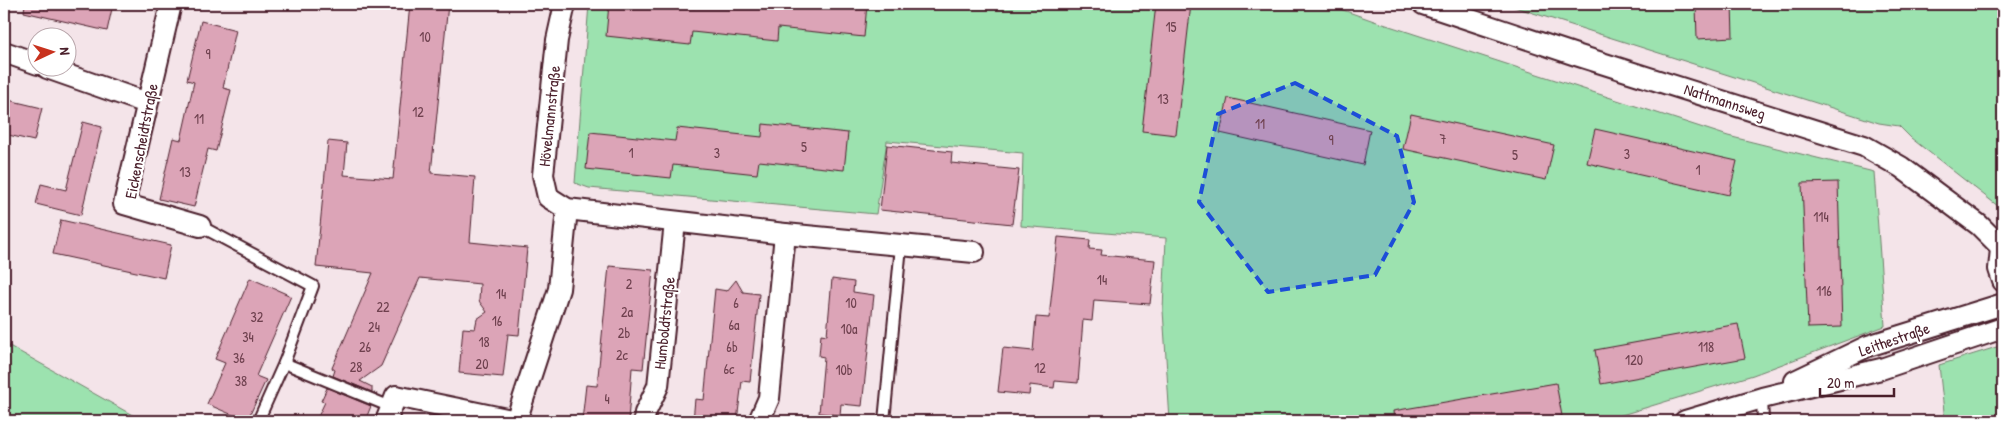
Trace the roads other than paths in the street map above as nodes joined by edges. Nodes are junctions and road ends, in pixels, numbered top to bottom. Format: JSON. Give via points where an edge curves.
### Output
{"nodes":[{"id":1,"x":171,"y":4,"type":"edge"},
{"id":2,"x":565,"y":4,"type":"edge"},
{"id":3,"x":1423,"y":4,"type":"edge"},
{"id":4,"x":4,"y":52,"type":"edge"},
{"id":5,"x":28,"y":60,"type":"edge"},
{"id":6,"x":76,"y":78,"type":"edge"},
{"id":7,"x":148,"y":103,"type":"junction"},
{"id":8,"x":567,"y":209,"type":"junction"},
{"id":9,"x":674,"y":222,"type":"junction"},
{"id":10,"x":200,"y":226,"type":"joint"},
{"id":11,"x":785,"y":234,"type":"junction"},
{"id":12,"x":901,"y":246,"type":"junction"},
{"id":13,"x":2002,"y":249,"type":"edge"},
{"id":14,"x":974,"y":252,"type":"dead end"},
{"id":15,"x":2003,"y":282,"type":"edge"},
{"id":16,"x":2003,"y":304,"type":"edge"},
{"id":17,"x":2003,"y":328,"type":"edge"},
{"id":18,"x":284,"y":363,"type":"junction"},
{"id":19,"x":1762,"y":398,"type":"junction"},
{"id":20,"x":389,"y":414,"type":"edge"},
{"id":21,"x":259,"y":419,"type":"dead end"},
{"id":22,"x":516,"y":421,"type":"edge"},
{"id":23,"x":644,"y":421,"type":"edge"},
{"id":24,"x":759,"y":421,"type":"edge"},
{"id":25,"x":884,"y":421,"type":"edge"},
{"id":26,"x":1685,"y":421,"type":"edge"},
{"id":27,"x":1763,"y":421,"type":"edge"}],
"edges":[{"from":1,"to":7,"type":"street","name":"Eickenscheidtstraße"},
{"from":2,"to":8,"type":"street","name":"Hövelmannstraße","via":[[557,40],[543,174],[548,197]]},
{"from":3,"to":13,"type":"street","name":"Nattmannsweg","via":[[1864,146],[1917,178],[1980,226]]},
{"from":4,"to":5,"type":"street"},
{"from":6,"to":7,"type":"street"},
{"from":7,"to":10,"type":"street","name":"Eickenscheidtstraße","via":[[124,204]]},
{"from":8,"to":9,"type":"street"},
{"from":8,"to":22,"type":"street","via":[[559,289]]},
{"from":9,"to":11,"type":"street"},
{"from":9,"to":23,"type":"street","name":"Humboldtstraße","via":[[658,386]]},
{"from":10,"to":18,"type":"lane","via":[[313,286]]},
{"from":11,"to":12,"type":"street"},
{"from":11,"to":24,"type":"street","via":[[769,398]]},
{"from":12,"to":14,"type":"street"},
{"from":12,"to":25,"type":"lane"},
{"from":13,"to":15,"type":"street","name":"Nattmannsweg","via":[[1999,269]]},
{"from":16,"to":19,"type":"street","name":"Leithestraße","via":[[1868,346]]},
{"from":17,"to":19,"type":"street","name":"Leithestraße","via":[[1881,369]]},
{"from":18,"to":20,"type":"lane"},
{"from":18,"to":21,"type":"lane"},
{"from":19,"to":26,"type":"street","name":"Leithestraße"},
{"from":19,"to":27,"type":"lane"},
{"from":20,"to":22,"type":"street","via":[[396,396]]}]}
